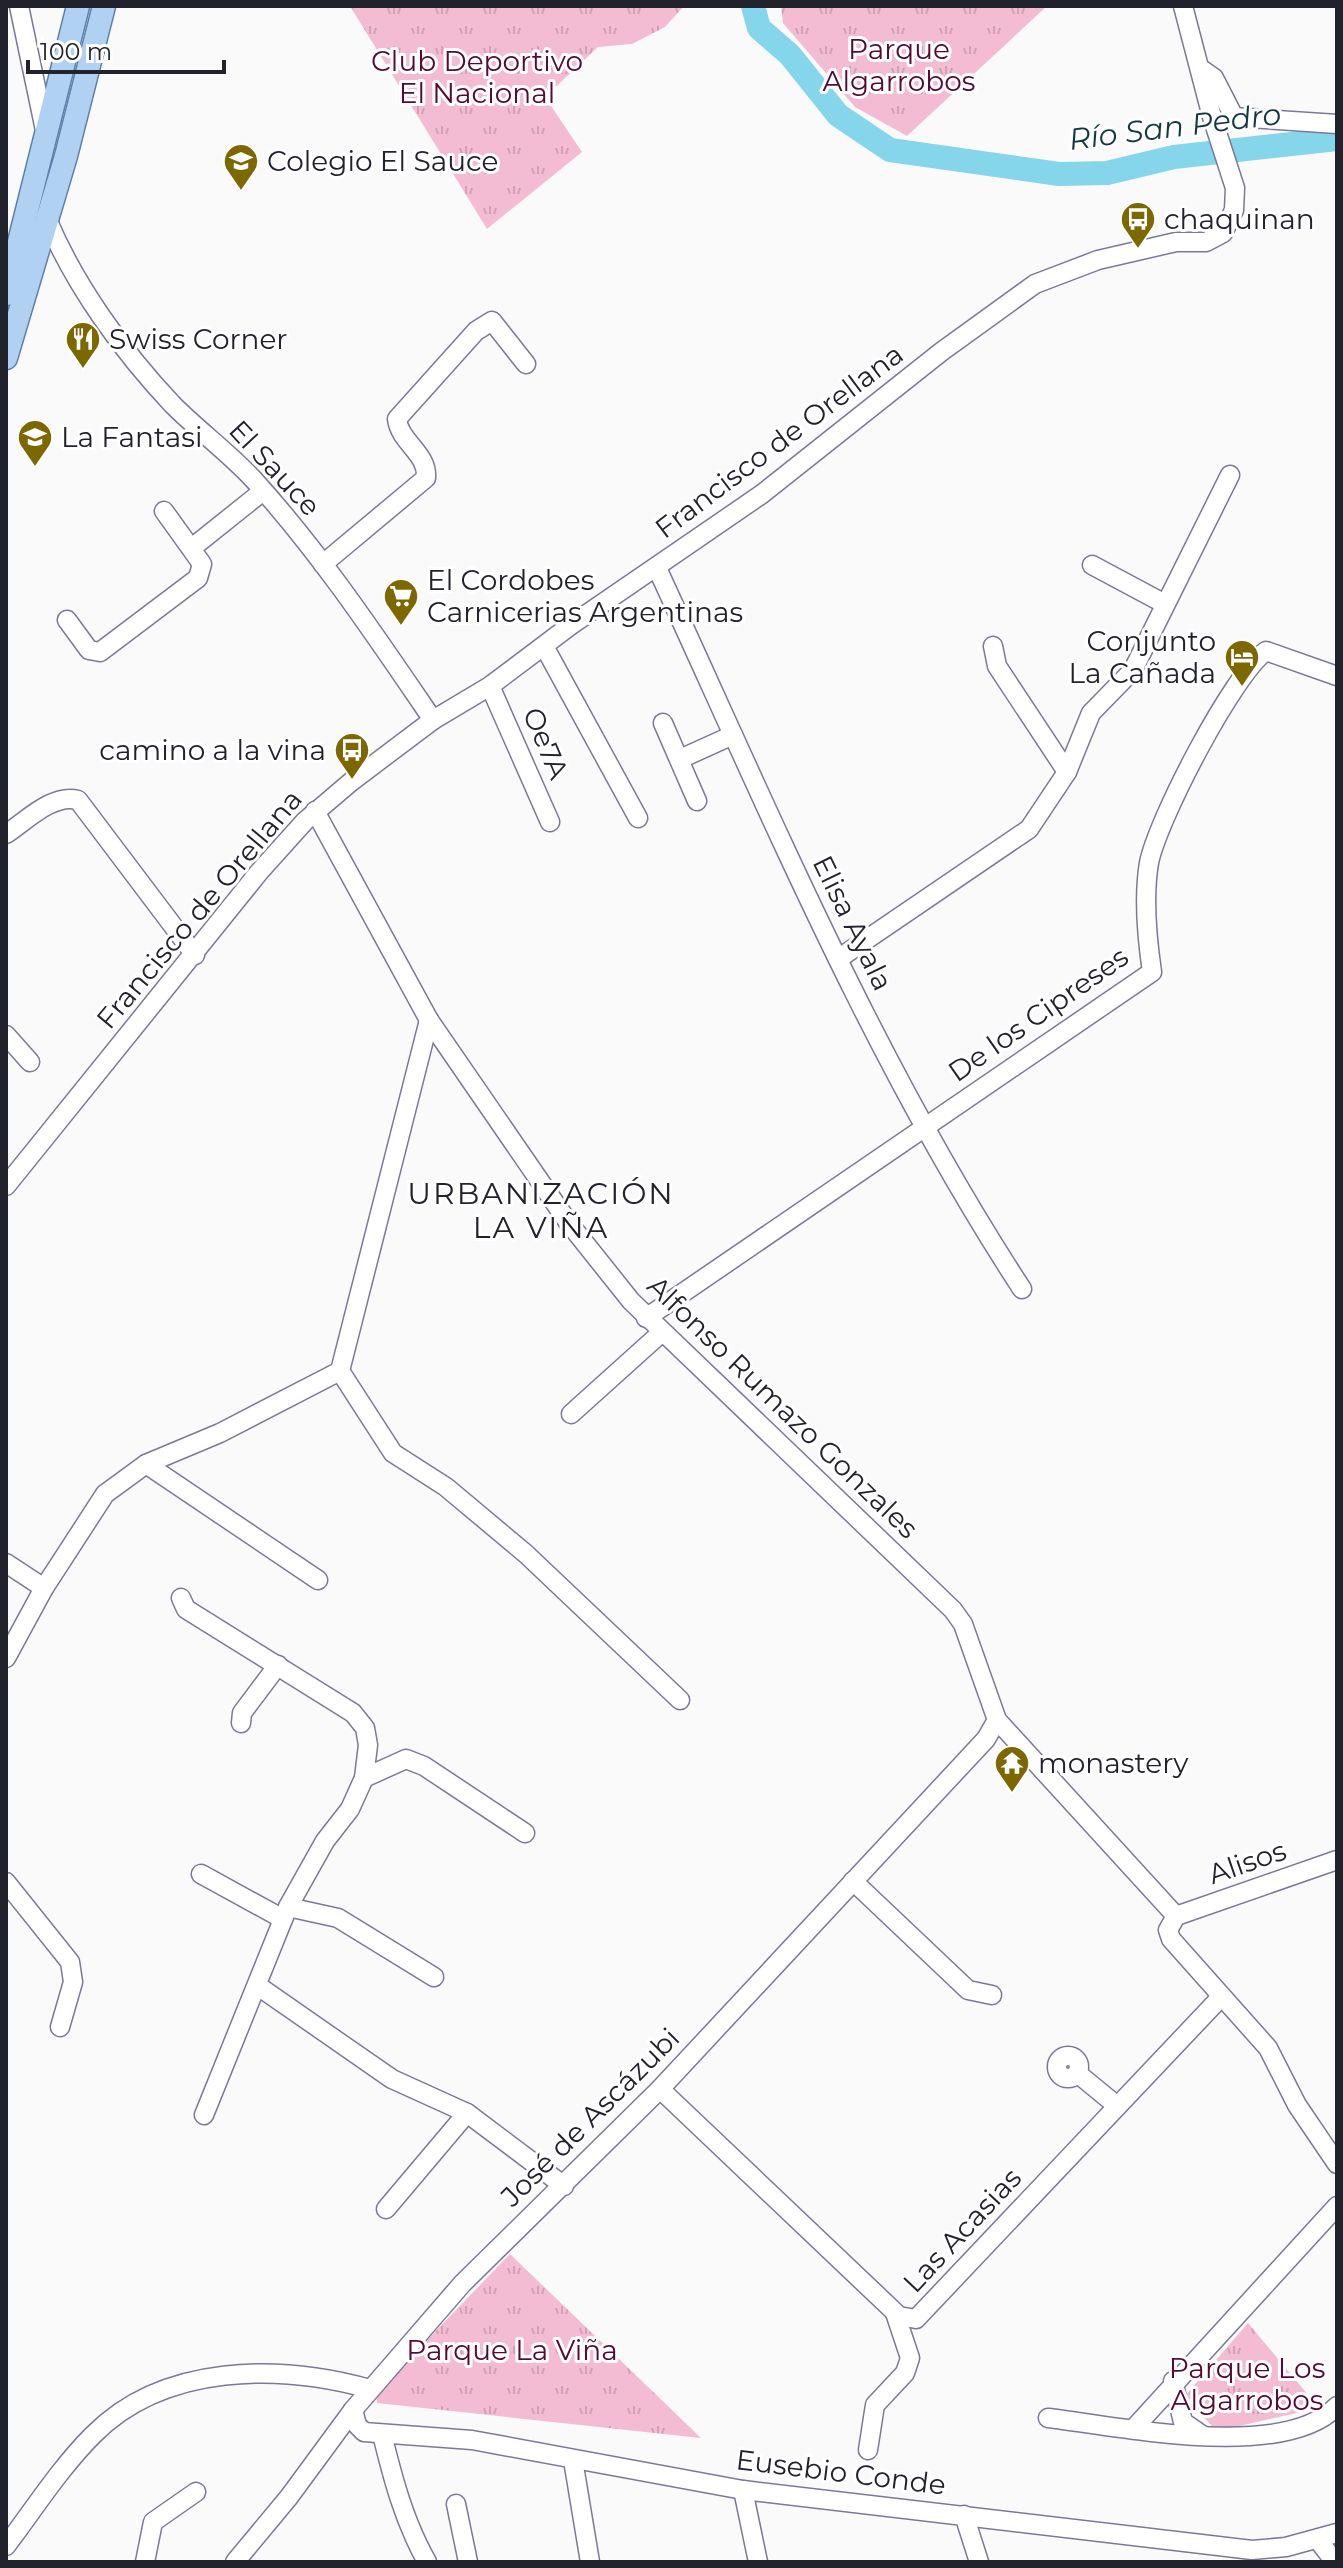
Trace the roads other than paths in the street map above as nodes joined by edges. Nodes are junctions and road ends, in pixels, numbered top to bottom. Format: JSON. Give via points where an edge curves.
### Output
{"nodes":[{"id":1,"x":19,"y":6,"type":"edge"},
{"id":2,"x":78,"y":6,"type":"edge"},
{"id":3,"x":104,"y":6,"type":"edge"},
{"id":4,"x":1183,"y":6,"type":"edge"},
{"id":5,"x":22,"y":32,"type":"junction"},
{"id":6,"x":6,"y":44,"type":"edge"},
{"id":7,"x":1201,"y":69,"type":"junction"},
{"id":8,"x":1337,"y":124,"type":"edge"},
{"id":9,"x":46,"y":135,"type":"junction"},
{"id":10,"x":47,"y":219,"type":"junction"},
{"id":11,"x":6,"y":294,"type":"edge"},
{"id":12,"x":6,"y":358,"type":"edge"},
{"id":13,"x":526,"y":364,"type":"dead end"},
{"id":14,"x":1230,"y":475,"type":"dead end"},
{"id":15,"x":263,"y":491,"type":"junction"},
{"id":16,"x":164,"y":511,"type":"dead end"},
{"id":17,"x":193,"y":547,"type":"junction"},
{"id":18,"x":323,"y":564,"type":"junction"},
{"id":19,"x":1092,"y":565,"type":"dead end"},
{"id":20,"x":657,"y":568,"type":"junction"},
{"id":21,"x":1165,"y":604,"type":"junction"},
{"id":22,"x":67,"y":620,"type":"dead end"},
{"id":23,"x":544,"y":646,"type":"junction"},
{"id":24,"x":993,"y":646,"type":"dead end"},
{"id":25,"x":1337,"y":676,"type":"edge"},
{"id":26,"x":490,"y":686,"type":"junction"},
{"id":27,"x":433,"y":720,"type":"junction"},
{"id":28,"x":663,"y":723,"type":"dead end"},
{"id":29,"x":733,"y":735,"type":"junction"},
{"id":30,"x":680,"y":759,"type":"junction"},
{"id":31,"x":1067,"y":772,"type":"junction"},
{"id":32,"x":697,"y":801,"type":"dead end"},
{"id":33,"x":315,"y":811,"type":"junction"},
{"id":34,"x":638,"y":818,"type":"dead end"},
{"id":35,"x":550,"y":822,"type":"dead end"},
{"id":36,"x":6,"y":834,"type":"edge"},
{"id":37,"x":195,"y":955,"type":"junction"},
{"id":38,"x":838,"y":959,"type":"junction"},
{"id":39,"x":429,"y":1020,"type":"junction"},
{"id":40,"x":6,"y":1035,"type":"edge"},
{"id":41,"x":30,"y":1062,"type":"dead end"},
{"id":42,"x":923,"y":1127,"type":"junction"},
{"id":43,"x":9,"y":1175,"type":"edge"},
{"id":44,"x":1022,"y":1289,"type":"dead end"},
{"id":45,"x":646,"y":1318,"type":"junction"},
{"id":46,"x":661,"y":1333,"type":"junction"},
{"id":47,"x":340,"y":1371,"type":"junction"},
{"id":48,"x":571,"y":1414,"type":"dead end"},
{"id":49,"x":146,"y":1464,"type":"junction"},
{"id":50,"x":6,"y":1563,"type":"edge"},
{"id":51,"x":318,"y":1580,"type":"dead end"},
{"id":52,"x":44,"y":1588,"type":"junction"},
{"id":53,"x":181,"y":1598,"type":"dead end"},
{"id":54,"x":6,"y":1658,"type":"edge"},
{"id":55,"x":278,"y":1665,"type":"junction"},
{"id":56,"x":680,"y":1700,"type":"dead end"},
{"id":57,"x":997,"y":1720,"type":"junction"},
{"id":58,"x":241,"y":1723,"type":"dead end"},
{"id":59,"x":364,"y":1778,"type":"junction"},
{"id":60,"x":525,"y":1833,"type":"dead end"},
{"id":61,"x":1337,"y":1860,"type":"edge"},
{"id":62,"x":201,"y":1874,"type":"dead end"},
{"id":63,"x":853,"y":1881,"type":"junction"},
{"id":64,"x":6,"y":1882,"type":"edge"},
{"id":65,"x":285,"y":1913,"type":"junction"},
{"id":66,"x":1176,"y":1916,"type":"junction"},
{"id":67,"x":434,"y":1977,"type":"dead end"},
{"id":68,"x":258,"y":1986,"type":"junction"},
{"id":69,"x":992,"y":1995,"type":"dead end"},
{"id":70,"x":1221,"y":1997,"type":"junction"},
{"id":71,"x":60,"y":2027,"type":"dead end"},
{"id":72,"x":1077,"y":2073,"type":"dead end"},
{"id":73,"x":660,"y":2089,"type":"junction"},
{"id":74,"x":1116,"y":2105,"type":"junction"},
{"id":75,"x":467,"y":2113,"type":"junction"},
{"id":76,"x":204,"y":2115,"type":"dead end"},
{"id":77,"x":1337,"y":2164,"type":"edge"},
{"id":78,"x":564,"y":2186,"type":"junction"},
{"id":79,"x":1337,"y":2206,"type":"edge"},
{"id":80,"x":386,"y":2209,"type":"dead end"},
{"id":81,"x":895,"y":2313,"type":"junction"},
{"id":82,"x":1173,"y":2381,"type":"junction"},
{"id":83,"x":370,"y":2389,"type":"junction"},
{"id":84,"x":1337,"y":2406,"type":"edge"},
{"id":85,"x":353,"y":2410,"type":"junction"},
{"id":86,"x":1048,"y":2418,"type":"dead end"},
{"id":87,"x":1135,"y":2427,"type":"junction"},
{"id":88,"x":382,"y":2434,"type":"junction"},
{"id":89,"x":1206,"y":2438,"type":"junction"},
{"id":90,"x":868,"y":2450,"type":"dead end"},
{"id":91,"x":573,"y":2460,"type":"junction"},
{"id":92,"x":743,"y":2490,"type":"junction"},
{"id":93,"x":196,"y":2492,"type":"dead end"},
{"id":94,"x":456,"y":2504,"type":"dead end"},
{"id":95,"x":964,"y":2515,"type":"junction"},
{"id":96,"x":1337,"y":2533,"type":"edge"},
{"id":97,"x":1318,"y":2540,"type":"junction"},
{"id":98,"x":6,"y":2546,"type":"edge"},
{"id":99,"x":145,"y":2562,"type":"edge"},
{"id":100,"x":235,"y":2562,"type":"edge"},
{"id":101,"x":427,"y":2562,"type":"edge"},
{"id":102,"x":468,"y":2562,"type":"edge"},
{"id":103,"x":590,"y":2562,"type":"edge"},
{"id":104,"x":758,"y":2562,"type":"edge"},
{"id":105,"x":979,"y":2562,"type":"edge"},
{"id":106,"x":1335,"y":2562,"type":"edge"}],
"edges":[{"from":1,"to":5,"type":"street"},
{"from":2,"to":9,"type":"main road"},
{"from":3,"to":10,"type":"main road"},
{"from":4,"to":7,"type":"street"},
{"from":5,"to":6,"type":"street"},
{"from":5,"to":9,"type":"street"},
{"from":7,"to":8,"type":"street","via":[[1214,78],[1234,117]]},
{"from":7,"to":20,"type":"street","name":"Francisco de Orellana","via":[[1232,178],[1234,210],[1223,233],[1214,240],[1176,242],[1098,260],[1035,284]]},
{"from":9,"to":11,"type":"main road"},
{"from":10,"to":12,"type":"main road"},
{"from":10,"to":15,"type":"street","name":"El Sauce","via":[[62,255],[108,324],[172,404]]},
{"from":13,"to":18,"type":"street","via":[[492,321],[476,331],[397,419],[403,436],[425,462],[426,478]]},
{"from":14,"to":21,"type":"street"},
{"from":15,"to":17,"type":"street"},
{"from":15,"to":18,"type":"street","name":"El Sauce"},
{"from":16,"to":17,"type":"street"},
{"from":17,"to":22,"type":"street","via":[[202,564],[198,578],[100,652],[89,650]]},
{"from":18,"to":27,"type":"street","name":"El Sauce"},
{"from":19,"to":21,"type":"street"},
{"from":20,"to":23,"type":"street","name":"Francisco de Orellana"},
{"from":20,"to":29,"type":"street","name":"Elisa Ayala"},
{"from":21,"to":31,"type":"street","via":[[1133,670],[1091,713]]},
{"from":23,"to":26,"type":"street","name":"Francisco de Orellana"},
{"from":23,"to":34,"type":"street"},
{"from":24,"to":31,"type":"street","via":[[997,666]]},
{"from":25,"to":42,"type":"street","name":"De los Cipreses","via":[[1266,651],[1253,662],[1154,842],[1146,883],[1152,972],[1041,1052]]},
{"from":26,"to":27,"type":"street","name":"Francisco de Orellana"},
{"from":26,"to":35,"type":"street","name":"Oe7A"},
{"from":27,"to":33,"type":"street","name":"Francisco de Orellana"},
{"from":28,"to":30,"type":"street"},
{"from":29,"to":30,"type":"street"},
{"from":29,"to":38,"type":"street","name":"Elisa Ayala"},
{"from":30,"to":32,"type":"street"},
{"from":31,"to":38,"type":"street","via":[[1029,829]]},
{"from":33,"to":37,"type":"street","name":"Francisco de Orellana"},
{"from":33,"to":39,"type":"street","name":"Alfonso Rumazo Gonzales"},
{"from":36,"to":37,"type":"street","via":[[53,803],[66,797],[78,800]]},
{"from":37,"to":43,"type":"street","name":"Francisco de Orellana"},
{"from":38,"to":42,"type":"street","name":"Elisa Ayala"},
{"from":39,"to":45,"type":"street","name":"Alfonso Rumazo Gonzales","via":[[568,1222]]},
{"from":39,"to":47,"type":"street"},
{"from":40,"to":41,"type":"street"},
{"from":42,"to":44,"type":"street","name":"Elisa Ayala"},
{"from":42,"to":45,"type":"street","name":"De los Cipreses"},
{"from":45,"to":46,"type":"street","name":"Alfonso Rumazo Gonzales"},
{"from":46,"to":48,"type":"street"},
{"from":46,"to":57,"type":"street","name":"Alfonso Rumazo Gonzales","via":[[953,1610],[963,1624]]},
{"from":47,"to":49,"type":"street","via":[[220,1433]]},
{"from":47,"to":56,"type":"street","via":[[393,1453],[446,1487],[526,1554]]},
{"from":49,"to":51,"type":"street"},
{"from":49,"to":52,"type":"street","via":[[105,1494]]},
{"from":50,"to":52,"type":"street"},
{"from":52,"to":54,"type":"street"},
{"from":53,"to":55,"type":"street","via":[[186,1609]]},
{"from":55,"to":58,"type":"street","via":[[242,1713]]},
{"from":55,"to":59,"type":"street","via":[[353,1713],[365,1728]]},
{"from":57,"to":63,"type":"street","name":"José de Ascázubi","via":[[986,1739]]},
{"from":57,"to":66,"type":"street"},
{"from":59,"to":60,"type":"street","via":[[406,1759]]},
{"from":59,"to":65,"type":"street"},
{"from":61,"to":66,"type":"street","name":"Alisos"},
{"from":62,"to":65,"type":"street"},
{"from":63,"to":69,"type":"street","via":[[968,1990]]},
{"from":63,"to":73,"type":"street","name":"José de Ascázubi"},
{"from":64,"to":71,"type":"street","via":[[70,1962],[73,1982]]},
{"from":65,"to":67,"type":"street","via":[[338,1918]]},
{"from":65,"to":68,"type":"street"},
{"from":66,"to":70,"type":"street","via":[[1168,1930],[1171,1939]]},
{"from":68,"to":75,"type":"street","via":[[392,2079]]},
{"from":68,"to":76,"type":"street"},
{"from":70,"to":74,"type":"street","name":"Las Acasias"},
{"from":70,"to":77,"type":"street","via":[[1268,2048],[1297,2105]]},
{"from":72,"to":74,"type":"street"},
{"from":73,"to":78,"type":"street","name":"José de Ascázubi"},
{"from":73,"to":81,"type":"street","name":"Las Acasias"},
{"from":74,"to":81,"type":"street","name":"Las Acasias","via":[[916,2319]]},
{"from":75,"to":78,"type":"street"},
{"from":75,"to":80,"type":"street"},
{"from":78,"to":83,"type":"street","name":"José de Ascázubi","via":[[462,2284]]},
{"from":79,"to":82,"type":"street"},
{"from":81,"to":90,"type":"street","via":[[910,2358],[905,2373],[875,2405]]},
{"from":82,"to":87,"type":"street"},
{"from":82,"to":89,"type":"street","via":[[1183,2422]]},
{"from":83,"to":85,"type":"street","name":"José de Ascázubi"},
{"from":83,"to":98,"type":"street","via":[[312,2376],[243,2373],[169,2388],[95,2433]]},
{"from":84,"to":89,"type":"street","via":[[1282,2434]]},
{"from":85,"to":88,"type":"street","via":[[364,2432]]},
{"from":85,"to":100,"type":"street","name":"José de Ascázubi"},
{"from":86,"to":87,"type":"street"},
{"from":87,"to":89,"type":"street"},
{"from":88,"to":91,"type":"street","name":"Eusebio Conde","via":[[472,2440]]},
{"from":88,"to":101,"type":"street","via":[[411,2534]]},
{"from":91,"to":92,"type":"street","name":"Eusebio Conde"},
{"from":91,"to":103,"type":"street"},
{"from":92,"to":95,"type":"street","name":"Eusebio Conde"},
{"from":92,"to":104,"type":"street"},
{"from":93,"to":99,"type":"street","via":[[153,2522]]},
{"from":94,"to":102,"type":"street"},
{"from":95,"to":97,"type":"street","name":"Eusebio Conde","via":[[1252,2550]]},
{"from":95,"to":105,"type":"street"},
{"from":96,"to":97,"type":"street","name":"Eusebio Conde"},
{"from":97,"to":106,"type":"street"}]}
